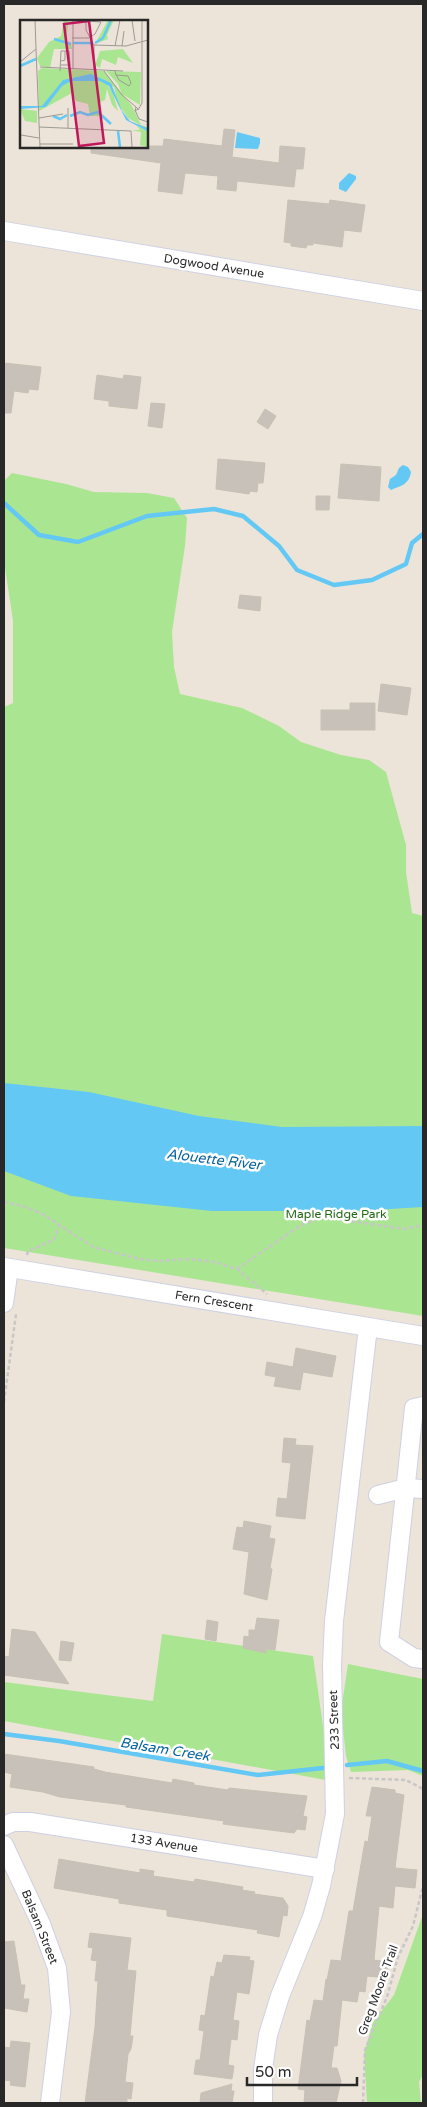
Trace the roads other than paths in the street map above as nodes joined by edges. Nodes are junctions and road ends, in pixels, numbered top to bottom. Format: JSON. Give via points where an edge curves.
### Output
{"nodes":[{"id":1,"x":4,"y":231,"type":"edge"},
{"id":2,"x":423,"y":301,"type":"edge"},
{"id":3,"x":6,"y":1268,"type":"edge"},
{"id":4,"x":10,"y":1308,"type":"edge"},
{"id":5,"x":368,"y":1327,"type":"junction"},
{"id":6,"x":423,"y":1336,"type":"edge"},
{"id":7,"x":423,"y":1406,"type":"edge"},
{"id":8,"x":415,"y":1488,"type":"edge"},
{"id":9,"x":378,"y":1495,"type":"dead end"},
{"id":10,"x":423,"y":1659,"type":"edge"},
{"id":11,"x":4,"y":1826,"type":"edge"},
{"id":12,"x":4,"y":1845,"type":"edge"},
{"id":13,"x":325,"y":1869,"type":"junction"},
{"id":14,"x":50,"y":2103,"type":"edge"},
{"id":15,"x":263,"y":2103,"type":"edge"}],
"edges":[{"from":1,"to":2,"type":"street","name":"Dogwood Avenue"},
{"from":3,"to":4,"type":"street"},
{"from":3,"to":5,"type":"street","name":"Fern Crescent"},
{"from":5,"to":6,"type":"street","name":"Fern Crescent"},
{"from":5,"to":13,"type":"street","name":"233 Street","via":[[334,1621],[335,1814]]},
{"from":7,"to":8,"type":"street","via":[[414,1408]]},
{"from":8,"to":9,"type":"street"},
{"from":8,"to":10,"type":"street","via":[[389,1642],[414,1658]]},
{"from":11,"to":13,"type":"street","name":"133 Avenue","via":[[13,1822],[30,1822]]},
{"from":12,"to":14,"type":"street","name":"Balsam Street","via":[[41,1924],[57,1968],[62,2012]]},
{"from":13,"to":15,"type":"street","name":"233 Street","via":[[312,1916],[268,2035]]}]}
